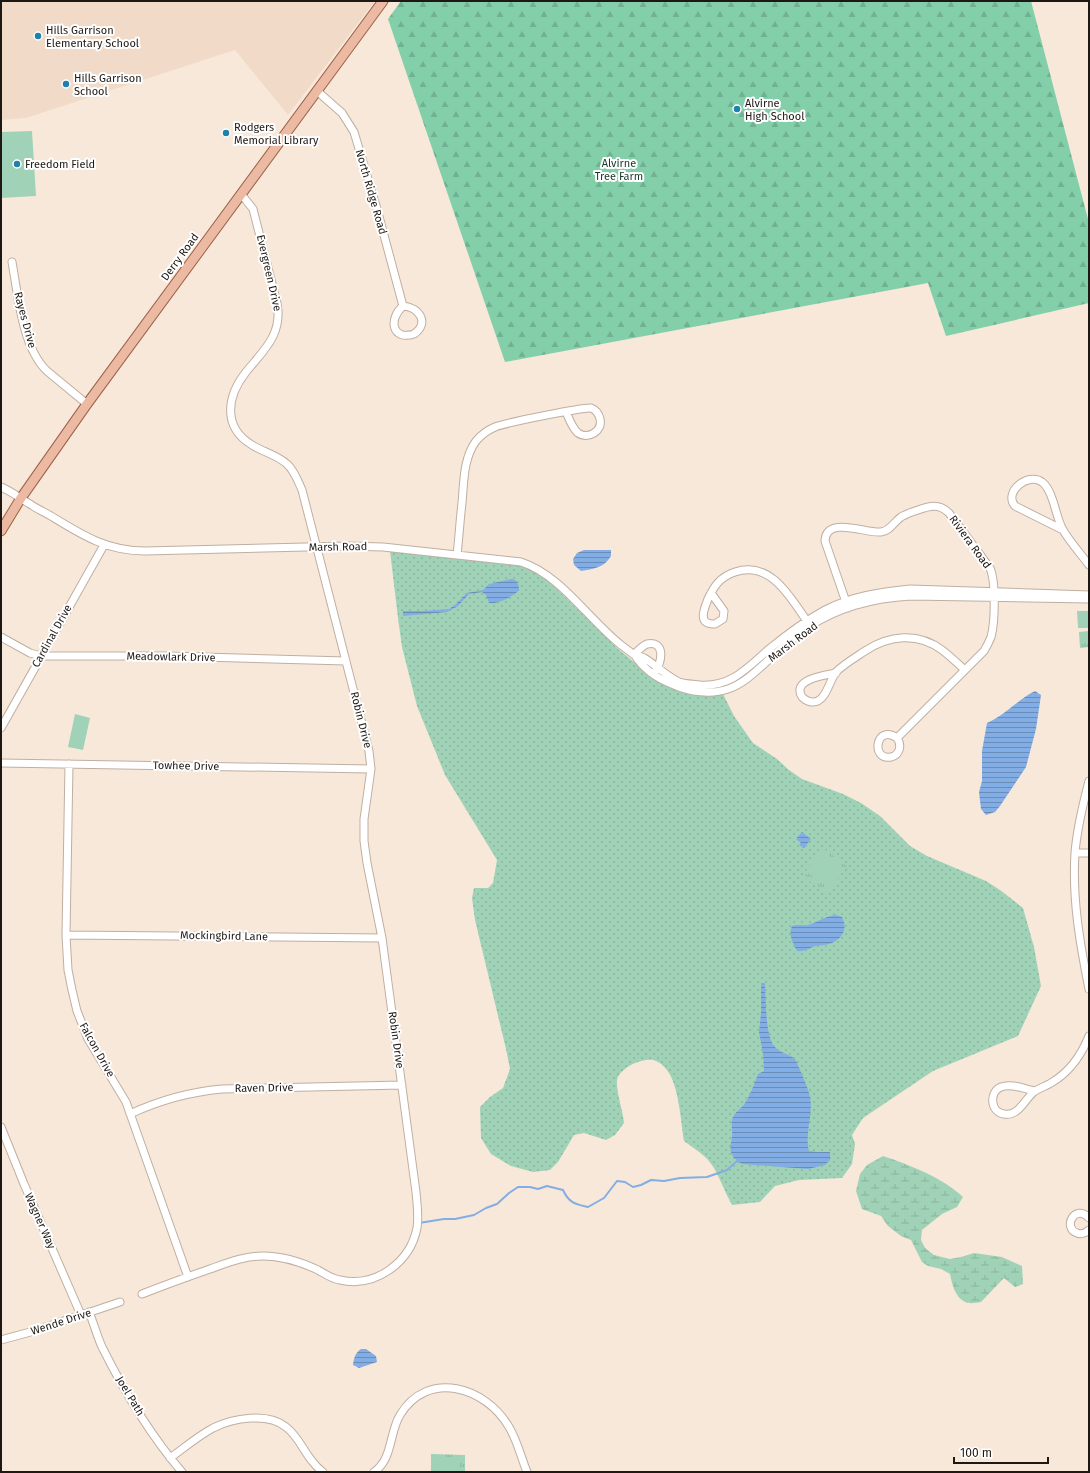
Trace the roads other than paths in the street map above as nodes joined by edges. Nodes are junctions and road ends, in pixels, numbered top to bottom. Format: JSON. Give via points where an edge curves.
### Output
{"nodes":[{"id":1,"x":383,"y":1,"type":"edge"},
{"id":2,"x":317,"y":91,"type":"junction"},
{"id":3,"x":241,"y":194,"type":"junction"},
{"id":4,"x":12,"y":262,"type":"dead end"},
{"id":5,"x":403,"y":306,"type":"junction"},
{"id":6,"x":87,"y":404,"type":"junction"},
{"id":7,"x":566,"y":412,"type":"junction"},
{"id":8,"x":1,"y":487,"type":"edge"},
{"id":9,"x":21,"y":498,"type":"junction"},
{"id":10,"x":1063,"y":530,"type":"junction"},
{"id":11,"x":1,"y":531,"type":"edge"},
{"id":12,"x":104,"y":545,"type":"junction"},
{"id":13,"x":318,"y":547,"type":"junction"},
{"id":14,"x":457,"y":555,"type":"junction"},
{"id":15,"x":1089,"y":565,"type":"edge"},
{"id":16,"x":711,"y":593,"type":"dead end"},
{"id":17,"x":994,"y":595,"type":"junction"},
{"id":18,"x":1089,"y":595,"type":"edge"},
{"id":19,"x":1089,"y":599,"type":"edge"},
{"id":20,"x":845,"y":600,"type":"junction"},
{"id":21,"x":848,"y":608,"type":"junction"},
{"id":22,"x":809,"y":623,"type":"junction"},
{"id":23,"x":1,"y":637,"type":"edge"},
{"id":24,"x":634,"y":654,"type":"junction"},
{"id":25,"x":41,"y":656,"type":"junction"},
{"id":26,"x":346,"y":661,"type":"junction"},
{"id":27,"x":965,"y":670,"type":"junction"},
{"id":28,"x":656,"y":671,"type":"junction"},
{"id":29,"x":836,"y":673,"type":"junction"},
{"id":30,"x":1,"y":728,"type":"edge"},
{"id":31,"x":897,"y":738,"type":"dead end"},
{"id":32,"x":1,"y":763,"type":"edge"},
{"id":33,"x":69,"y":764,"type":"junction"},
{"id":34,"x":371,"y":769,"type":"junction"},
{"id":35,"x":1089,"y":781,"type":"edge"},
{"id":36,"x":1076,"y":852,"type":"junction"},
{"id":37,"x":1089,"y":853,"type":"edge"},
{"id":38,"x":66,"y":935,"type":"junction"},
{"id":39,"x":382,"y":938,"type":"junction"},
{"id":40,"x":1089,"y":989,"type":"edge"},
{"id":41,"x":1089,"y":1036,"type":"edge"},
{"id":42,"x":402,"y":1085,"type":"junction"},
{"id":43,"x":1035,"y":1092,"type":"junction"},
{"id":44,"x":130,"y":1114,"type":"junction"},
{"id":45,"x":1,"y":1127,"type":"edge"},
{"id":46,"x":1089,"y":1218,"type":"edge"},
{"id":47,"x":1088,"y":1231,"type":"edge"},
{"id":48,"x":188,"y":1277,"type":"junction"},
{"id":49,"x":142,"y":1294,"type":"dead end"},
{"id":50,"x":120,"y":1302,"type":"dead end"},
{"id":51,"x":89,"y":1312,"type":"junction"},
{"id":52,"x":81,"y":1315,"type":"junction"},
{"id":53,"x":1,"y":1340,"type":"edge"},
{"id":54,"x":170,"y":1458,"type":"junction"},
{"id":55,"x":182,"y":1472,"type":"edge"},
{"id":56,"x":323,"y":1472,"type":"edge"},
{"id":57,"x":374,"y":1472,"type":"edge"},
{"id":58,"x":527,"y":1472,"type":"edge"}],
"edges":[{"from":1,"to":2,"type":"main road","name":"Derry Road"},
{"from":2,"to":3,"type":"main road","name":"Derry Road"},
{"from":2,"to":5,"type":"street","name":"North Ridge Road","via":[[342,113],[354,132]]},
{"from":3,"to":6,"type":"main road","name":"Derry Road"},
{"from":3,"to":13,"type":"street","name":"Evergreen Drive","via":[[253,209],[278,303],[279,318],[272,339],[241,378],[233,393],[230,412],[236,430],[243,438],[281,459],[294,472],[302,490]]},
{"from":4,"to":6,"type":"street","name":"Rayes Drive","via":[[23,319],[34,354],[47,372]]},
{"from":5,"to":5,"type":"street","via":[[394,319],[394,327],[404,336],[414,334],[420,328],[421,318],[416,310]]},
{"from":6,"to":9,"type":"main road","name":"Derry Road"},
{"from":7,"to":7,"type":"street","via":[[585,408],[594,410],[600,416],[600,425],[591,435],[582,435],[575,429]]},
{"from":7,"to":14,"type":"street","via":[[497,426],[477,440],[466,464]]},
{"from":8,"to":9,"type":"street","name":"Marsh Road"},
{"from":9,"to":11,"type":"main road","name":"Derry Road"},
{"from":9,"to":12,"type":"street","name":"Marsh Road","via":[[66,526]]},
{"from":10,"to":10,"type":"street","via":[[1015,506],[1012,496],[1019,484],[1035,480],[1044,483]]},
{"from":10,"to":15,"type":"street"},
{"from":12,"to":13,"type":"street","name":"Marsh Road","via":[[134,551]]},
{"from":12,"to":25,"type":"street","name":"Cardinal Drive"},
{"from":13,"to":14,"type":"street","name":"Marsh Road","via":[[383,547]]},
{"from":13,"to":26,"type":"street","name":"Robin Drive"},
{"from":14,"to":24,"type":"street","name":"Marsh Road","via":[[521,562],[537,568],[555,581],[598,624]]},
{"from":16,"to":22,"type":"street","via":[[716,583],[729,575],[744,570],[760,572],[779,583]]},
{"from":17,"to":18,"type":"street","name":"Marsh Road"},
{"from":17,"to":19,"type":"street","name":"Marsh Road"},
{"from":17,"to":20,"type":"street","name":"Marsh Road","via":[[910,589]]},
{"from":17,"to":20,"type":"street","name":"Riviera Road","via":[[994,580],[990,568],[946,511],[933,506],[902,516],[887,530],[880,532],[837,527],[830,530],[826,537],[827,548]]},
{"from":17,"to":21,"type":"street","name":"Marsh Road","via":[[896,597]]},
{"from":17,"to":27,"type":"street","via":[[993,629],[988,644]]},
{"from":20,"to":21,"type":"street","name":"Riviera Road"},
{"from":20,"to":22,"type":"street","name":"Marsh Road"},
{"from":21,"to":22,"type":"street","name":"Marsh Road"},
{"from":22,"to":28,"type":"street","name":"Marsh Road","via":[[768,650],[743,672],[722,683],[703,685],[681,682]]},
{"from":23,"to":25,"type":"street","name":"Meadowlark Drive","via":[[30,653]]},
{"from":24,"to":28,"type":"street","name":"Marsh Road","via":[[643,657]]},
{"from":24,"to":28,"type":"street","via":[[645,645],[657,647],[661,653],[661,662]]},
{"from":25,"to":26,"type":"street","name":"Meadowlark Drive","via":[[167,656]]},
{"from":25,"to":30,"type":"street","name":"Cardinal Drive"},
{"from":26,"to":34,"type":"street","name":"Robin Drive","via":[[369,751]]},
{"from":27,"to":29,"type":"street","via":[[935,645],[908,637],[881,642],[856,656]]},
{"from":27,"to":31,"type":"street"},
{"from":29,"to":29,"type":"street","via":[[806,681],[801,687],[803,698],[813,702],[820,700]]},
{"from":32,"to":33,"type":"street","name":"Towhee Drive"},
{"from":33,"to":34,"type":"street","name":"Towhee Drive"},
{"from":33,"to":38,"type":"street","name":"Falcon Drive"},
{"from":34,"to":39,"type":"street","name":"Robin Drive","via":[[364,819],[364,841]]},
{"from":35,"to":36,"type":"street"},
{"from":36,"to":37,"type":"street"},
{"from":36,"to":40,"type":"street","via":[[1075,886],[1080,944]]},
{"from":38,"to":39,"type":"street","name":"Mockingbird Lane"},
{"from":38,"to":44,"type":"street","name":"Falcon Drive","via":[[69,977],[80,1018],[88,1039],[119,1089]]},
{"from":39,"to":42,"type":"street","name":"Robin Drive"},
{"from":41,"to":43,"type":"street","via":[[1077,1061],[1068,1071]]},
{"from":42,"to":44,"type":"street","name":"Raven Drive","via":[[201,1091],[158,1102]]},
{"from":42,"to":48,"type":"street","name":"Robin Drive","via":[[416,1192],[417,1222],[412,1243],[394,1267],[368,1280],[346,1281],[332,1278],[291,1260],[262,1256],[239,1259]]},
{"from":43,"to":43,"type":"street","via":[[1014,1113],[1005,1115],[994,1106],[993,1097],[1001,1087],[1011,1086]]},
{"from":44,"to":48,"type":"street","name":"Falcon Drive"},
{"from":45,"to":52,"type":"street","name":"Wagner Way"},
{"from":46,"to":47,"type":"street","via":[[1080,1213],[1070,1221],[1075,1232],[1082,1234]]},
{"from":48,"to":49,"type":"street","name":"Robin Drive"},
{"from":50,"to":51,"type":"street","name":"Wende Drive"},
{"from":51,"to":52,"type":"street","name":"Wende Drive"},
{"from":51,"to":54,"type":"street","name":"Joel Path","via":[[119,1380]]},
{"from":52,"to":53,"type":"street","name":"Wende Drive"},
{"from":54,"to":55,"type":"street","name":"Joel Path"},
{"from":54,"to":56,"type":"street","via":[[214,1428],[250,1418],[265,1418],[279,1422],[291,1431],[312,1462]]},
{"from":57,"to":58,"type":"street","via":[[386,1458],[400,1416],[409,1404],[435,1389],[450,1387],[478,1396],[500,1415],[509,1427]]}]}
